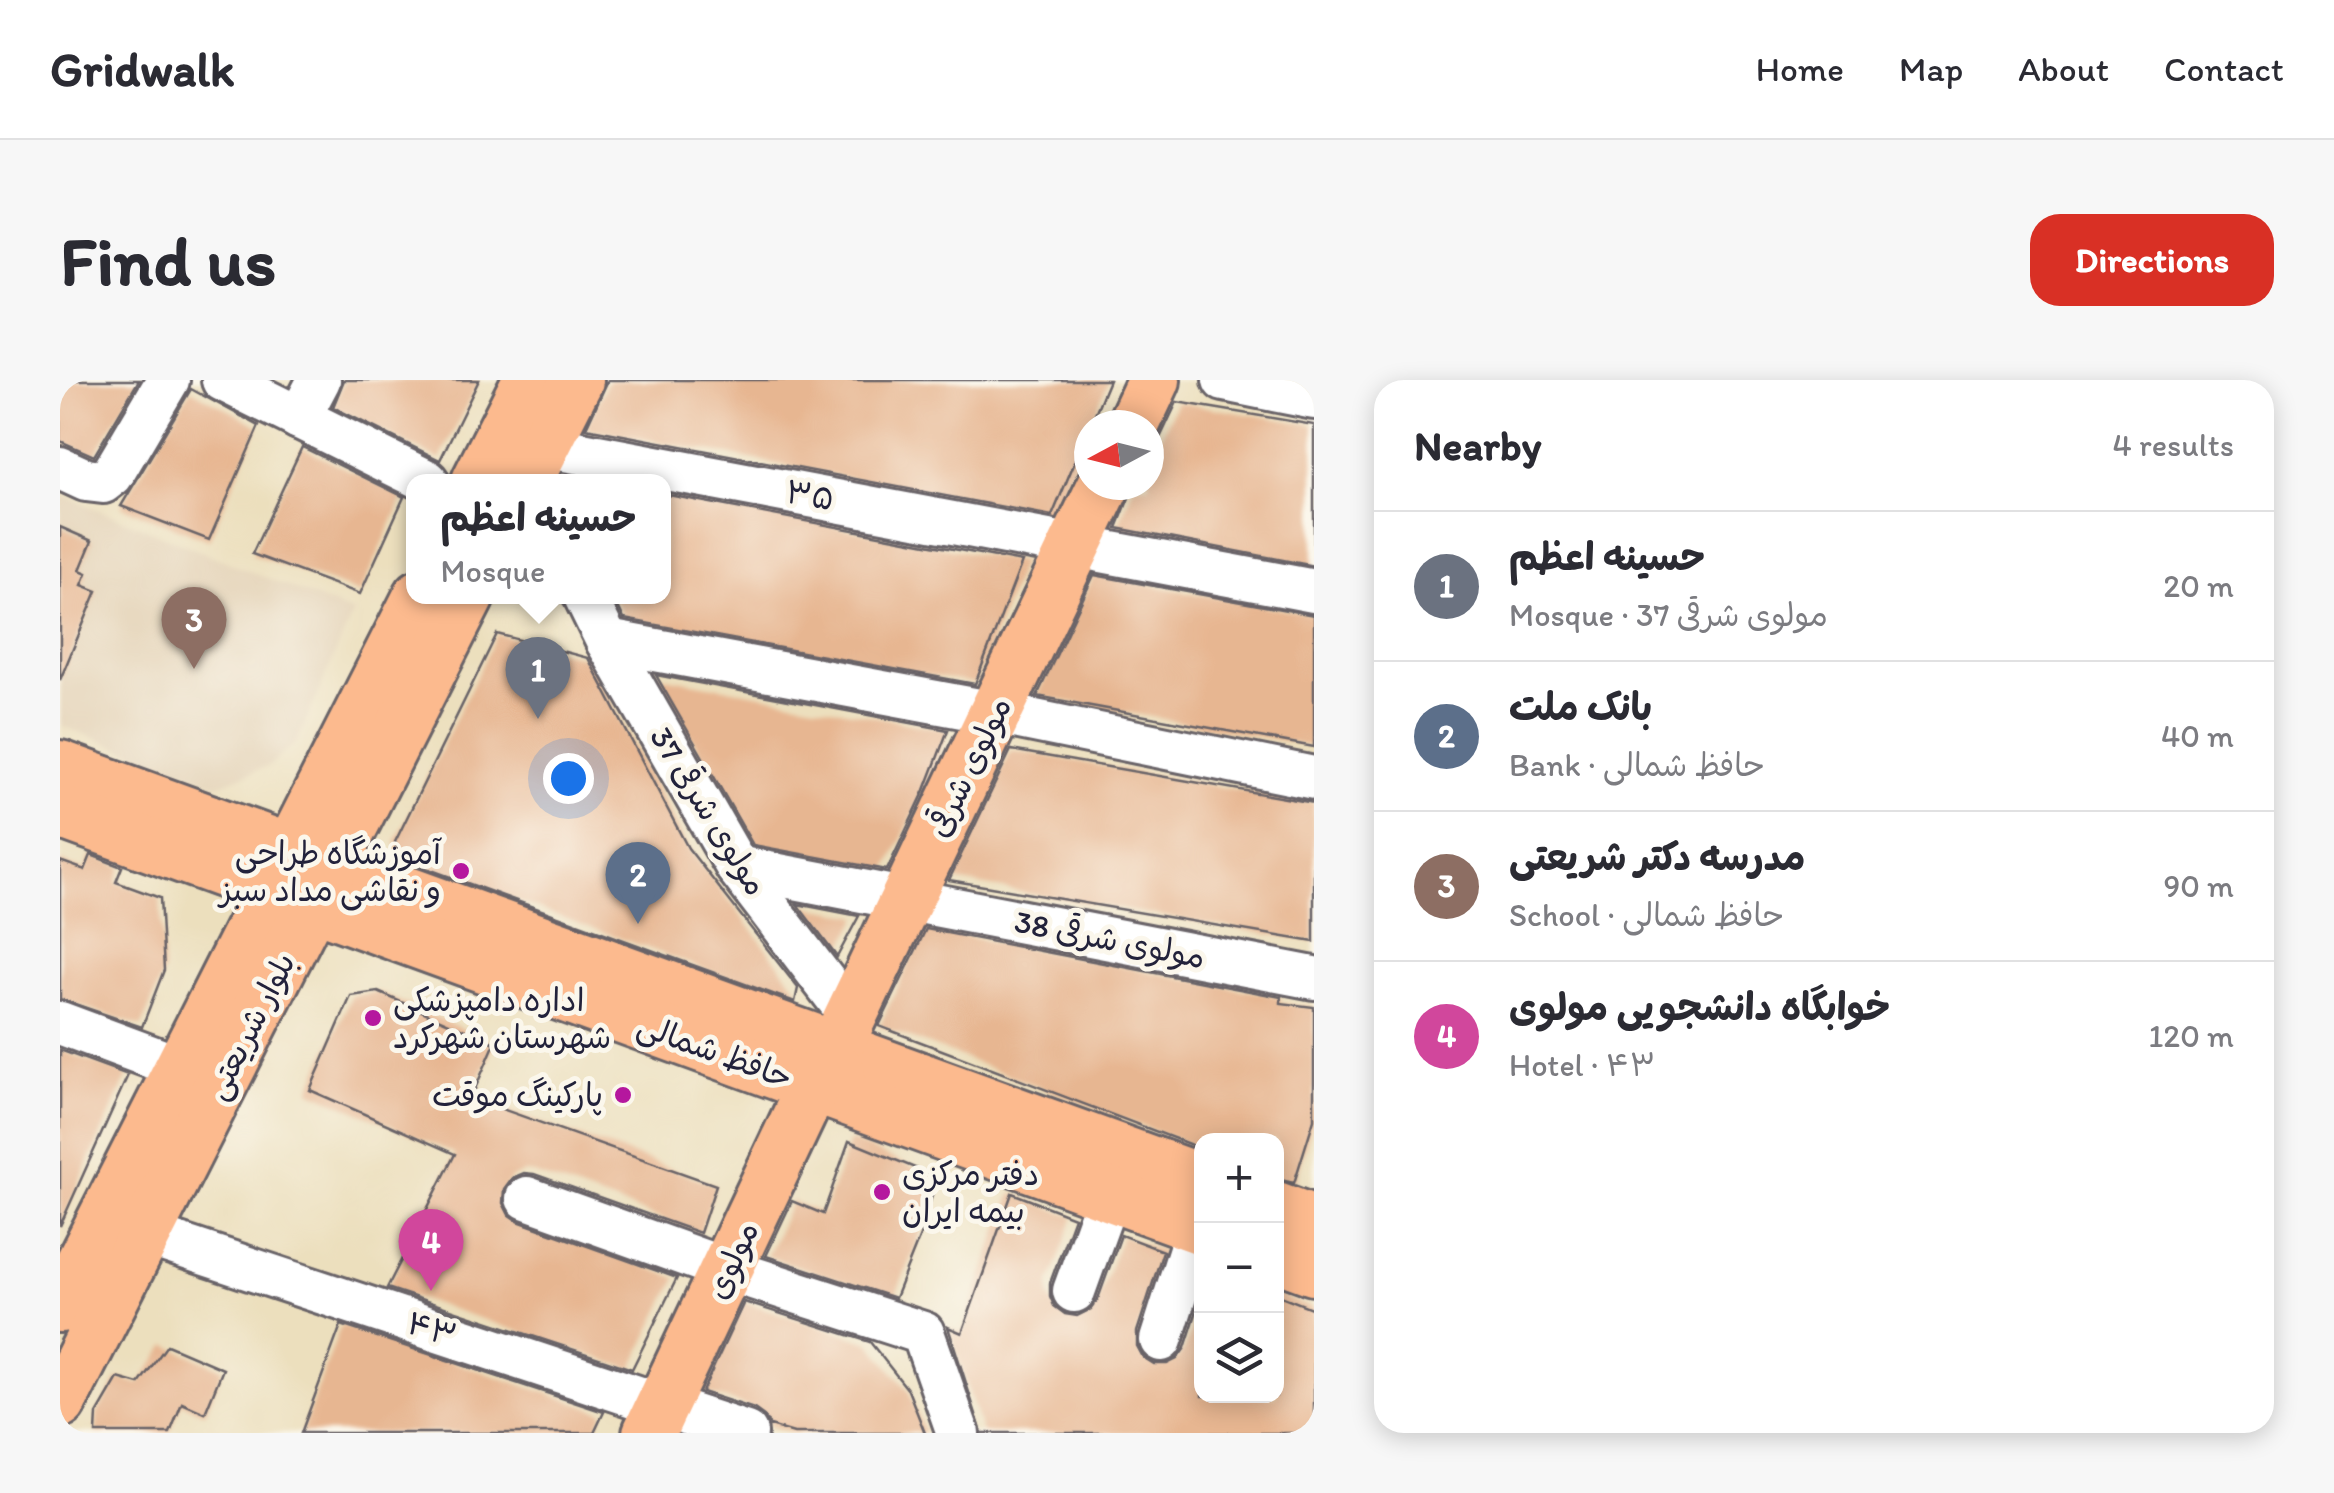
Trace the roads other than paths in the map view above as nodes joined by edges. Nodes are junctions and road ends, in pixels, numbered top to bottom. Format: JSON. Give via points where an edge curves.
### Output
{"nodes":[{"id":1,"x":168,"y":380,"type":"edge"},
{"id":2,"x":222,"y":380,"type":"edge"},
{"id":3,"x":319,"y":380,"type":"edge"},
{"id":4,"x":529,"y":380,"type":"edge"},
{"id":5,"x":578,"y":380,"type":"edge"},
{"id":6,"x":1154,"y":380,"type":"edge"},
{"id":7,"x":1224,"y":380,"type":"edge"},
{"id":8,"x":1314,"y":398,"type":"edge"},
{"id":9,"x":1140,"y":410,"type":"edge"},
{"id":10,"x":300,"y":418,"type":"junction"},
{"id":11,"x":60,"y":468,"type":"edge"},
{"id":12,"x":411,"y":474,"type":"edge"},
{"id":13,"x":521,"y":474,"type":"edge"},
{"id":14,"x":671,"y":493,"type":"edge"},
{"id":15,"x":1097,"y":500,"type":"edge"},
{"id":16,"x":1076,"y":544,"type":"junction"},
{"id":17,"x":1314,"y":591,"type":"edge"},
{"id":18,"x":416,"y":604,"type":"edge"},
{"id":19,"x":463,"y":604,"type":"edge"},
{"id":20,"x":590,"y":604,"type":"edge"},
{"id":21,"x":608,"y":642,"type":"junction"},
{"id":22,"x":996,"y":713,"type":"junction"},
{"id":23,"x":60,"y":767,"type":"edge"},
{"id":24,"x":1314,"y":778,"type":"edge"},
{"id":25,"x":327,"y":782,"type":"junction"},
{"id":26,"x":60,"y":812,"type":"edge"},
{"id":27,"x":210,"y":844,"type":"junction"},
{"id":28,"x":737,"y":867,"type":"junction"},
{"id":29,"x":302,"y":877,"type":"junction"},
{"id":30,"x":906,"y":899,"type":"junction"},
{"id":31,"x":403,"y":935,"type":"junction"},
{"id":32,"x":255,"y":970,"type":"junction"},
{"id":33,"x":559,"y":971,"type":"junction"},
{"id":34,"x":1314,"y":978,"type":"edge"},
{"id":35,"x":60,"y":1023,"type":"edge"},
{"id":36,"x":833,"y":1050,"type":"junction"},
{"id":37,"x":181,"y":1068,"type":"junction"},
{"id":38,"x":1109,"y":1194,"type":"junction"},
{"id":39,"x":528,"y":1198,"type":"dead end"},
{"id":40,"x":1194,"y":1209,"type":"edge"},
{"id":41,"x":1194,"y":1211,"type":"edge"},
{"id":42,"x":1284,"y":1211,"type":"edge"},
{"id":43,"x":1314,"y":1222,"type":"edge"},
{"id":44,"x":1197,"y":1223,"type":"edge"},
{"id":45,"x":145,"y":1234,"type":"junction"},
{"id":46,"x":74,"y":1244,"type":"edge"},
{"id":47,"x":1284,"y":1258,"type":"edge"},
{"id":48,"x":1314,"y":1269,"type":"edge"},
{"id":49,"x":728,"y":1270,"type":"junction"},
{"id":50,"x":1074,"y":1290,"type":"dead end"},
{"id":51,"x":60,"y":1306,"type":"edge"},
{"id":52,"x":1162,"y":1340,"type":"dead end"},
{"id":53,"x":60,"y":1402,"type":"edge"},
{"id":54,"x":656,"y":1419,"type":"edge"},
{"id":55,"x":746,"y":1433,"type":"edge"},
{"id":56,"x":958,"y":1433,"type":"edge"}],
"edges":[{"from":1,"to":11,"type":"street","via":[[112,475],[103,482],[86,480]]},
{"from":2,"to":10,"type":"street"},
{"from":3,"to":10,"type":"street"},
{"from":4,"to":13,"type":"main road"},
{"from":5,"to":13,"type":"main road"},
{"from":6,"to":9,"type":"main road"},
{"from":7,"to":8,"type":"street"},
{"from":10,"to":12,"type":"street"},
{"from":14,"to":16,"type":"street","name":"۳۵"},
{"from":15,"to":16,"type":"main road","name":"مولوی شرقی"},
{"from":16,"to":17,"type":"street","name":"۳۵"},
{"from":16,"to":22,"type":"main road","name":"مولوی شرقی"},
{"from":18,"to":25,"type":"main road","name":"بلوار شریعتی"},
{"from":19,"to":29,"type":"main road","name":"بلوار شریعتی"},
{"from":20,"to":21,"type":"street","name":"مولوی شرقی 37"},
{"from":21,"to":22,"type":"street"},
{"from":21,"to":28,"type":"street","name":"مولوی شرقی 37"},
{"from":22,"to":24,"type":"street"},
{"from":22,"to":30,"type":"main road","name":"مولوی شرقی"},
{"from":23,"to":27,"type":"main road","name":"حافظ شمالی"},
{"from":25,"to":27,"type":"main road"},
{"from":25,"to":29,"type":"main road","name":"بلوار شریعتی"},
{"from":26,"to":27,"type":"main road","name":"حافظ شمالی"},
{"from":27,"to":29,"type":"main road","name":"حافظ شمالی"},
{"from":27,"to":32,"type":"main road","via":[[210,887]]},
{"from":28,"to":30,"type":"street","name":"مولوی شرقی 38"},
{"from":28,"to":36,"type":"street","name":"مولوی شرقی 37"},
{"from":29,"to":31,"type":"main road","name":"حافظ شمالی"},
{"from":29,"to":32,"type":"main road","name":"بلوار شریعتی"},
{"from":29,"to":33,"type":"main road","name":"حافظ شمالی"},
{"from":30,"to":34,"type":"street","name":"مولوی شرقی 38"},
{"from":30,"to":36,"type":"main road","name":"مولوی شرقی"},
{"from":31,"to":32,"type":"main road"},
{"from":31,"to":33,"type":"main road","name":"حافظ شمالی"},
{"from":32,"to":37,"type":"main road","name":"بلوار شریعتی"},
{"from":32,"to":45,"type":"main road","name":"بلوار شریعتی"},
{"from":33,"to":36,"type":"main road","name":"حافظ شمالی"},
{"from":35,"to":37,"type":"street"},
{"from":36,"to":38,"type":"main road","name":"حافظ شمالی"},
{"from":36,"to":40,"type":"main road","name":"حافظ شمالی","via":[[916,1078]]},
{"from":36,"to":49,"type":"main road","name":"مولوی"},
{"from":37,"to":46,"type":"main road","name":"بلوار شریعتی"},
{"from":38,"to":41,"type":"main road","name":"حافظ شمالی"},
{"from":38,"to":50,"type":"street"},
{"from":39,"to":49,"type":"street"},
{"from":42,"to":43,"type":"main road"},
{"from":44,"to":52,"type":"street"},
{"from":45,"to":53,"type":"main road","name":"بلوار شریعتی"},
{"from":45,"to":54,"type":"street","name":"۴۳"},
{"from":46,"to":51,"type":"main road","name":"بلوار شریعتی"},
{"from":47,"to":48,"type":"main road"},
{"from":49,"to":54,"type":"main road","name":"مولوی"},
{"from":49,"to":56,"type":"street","via":[[923,1333]]},
{"from":54,"to":55,"type":"street","name":"۴۳"}]}
